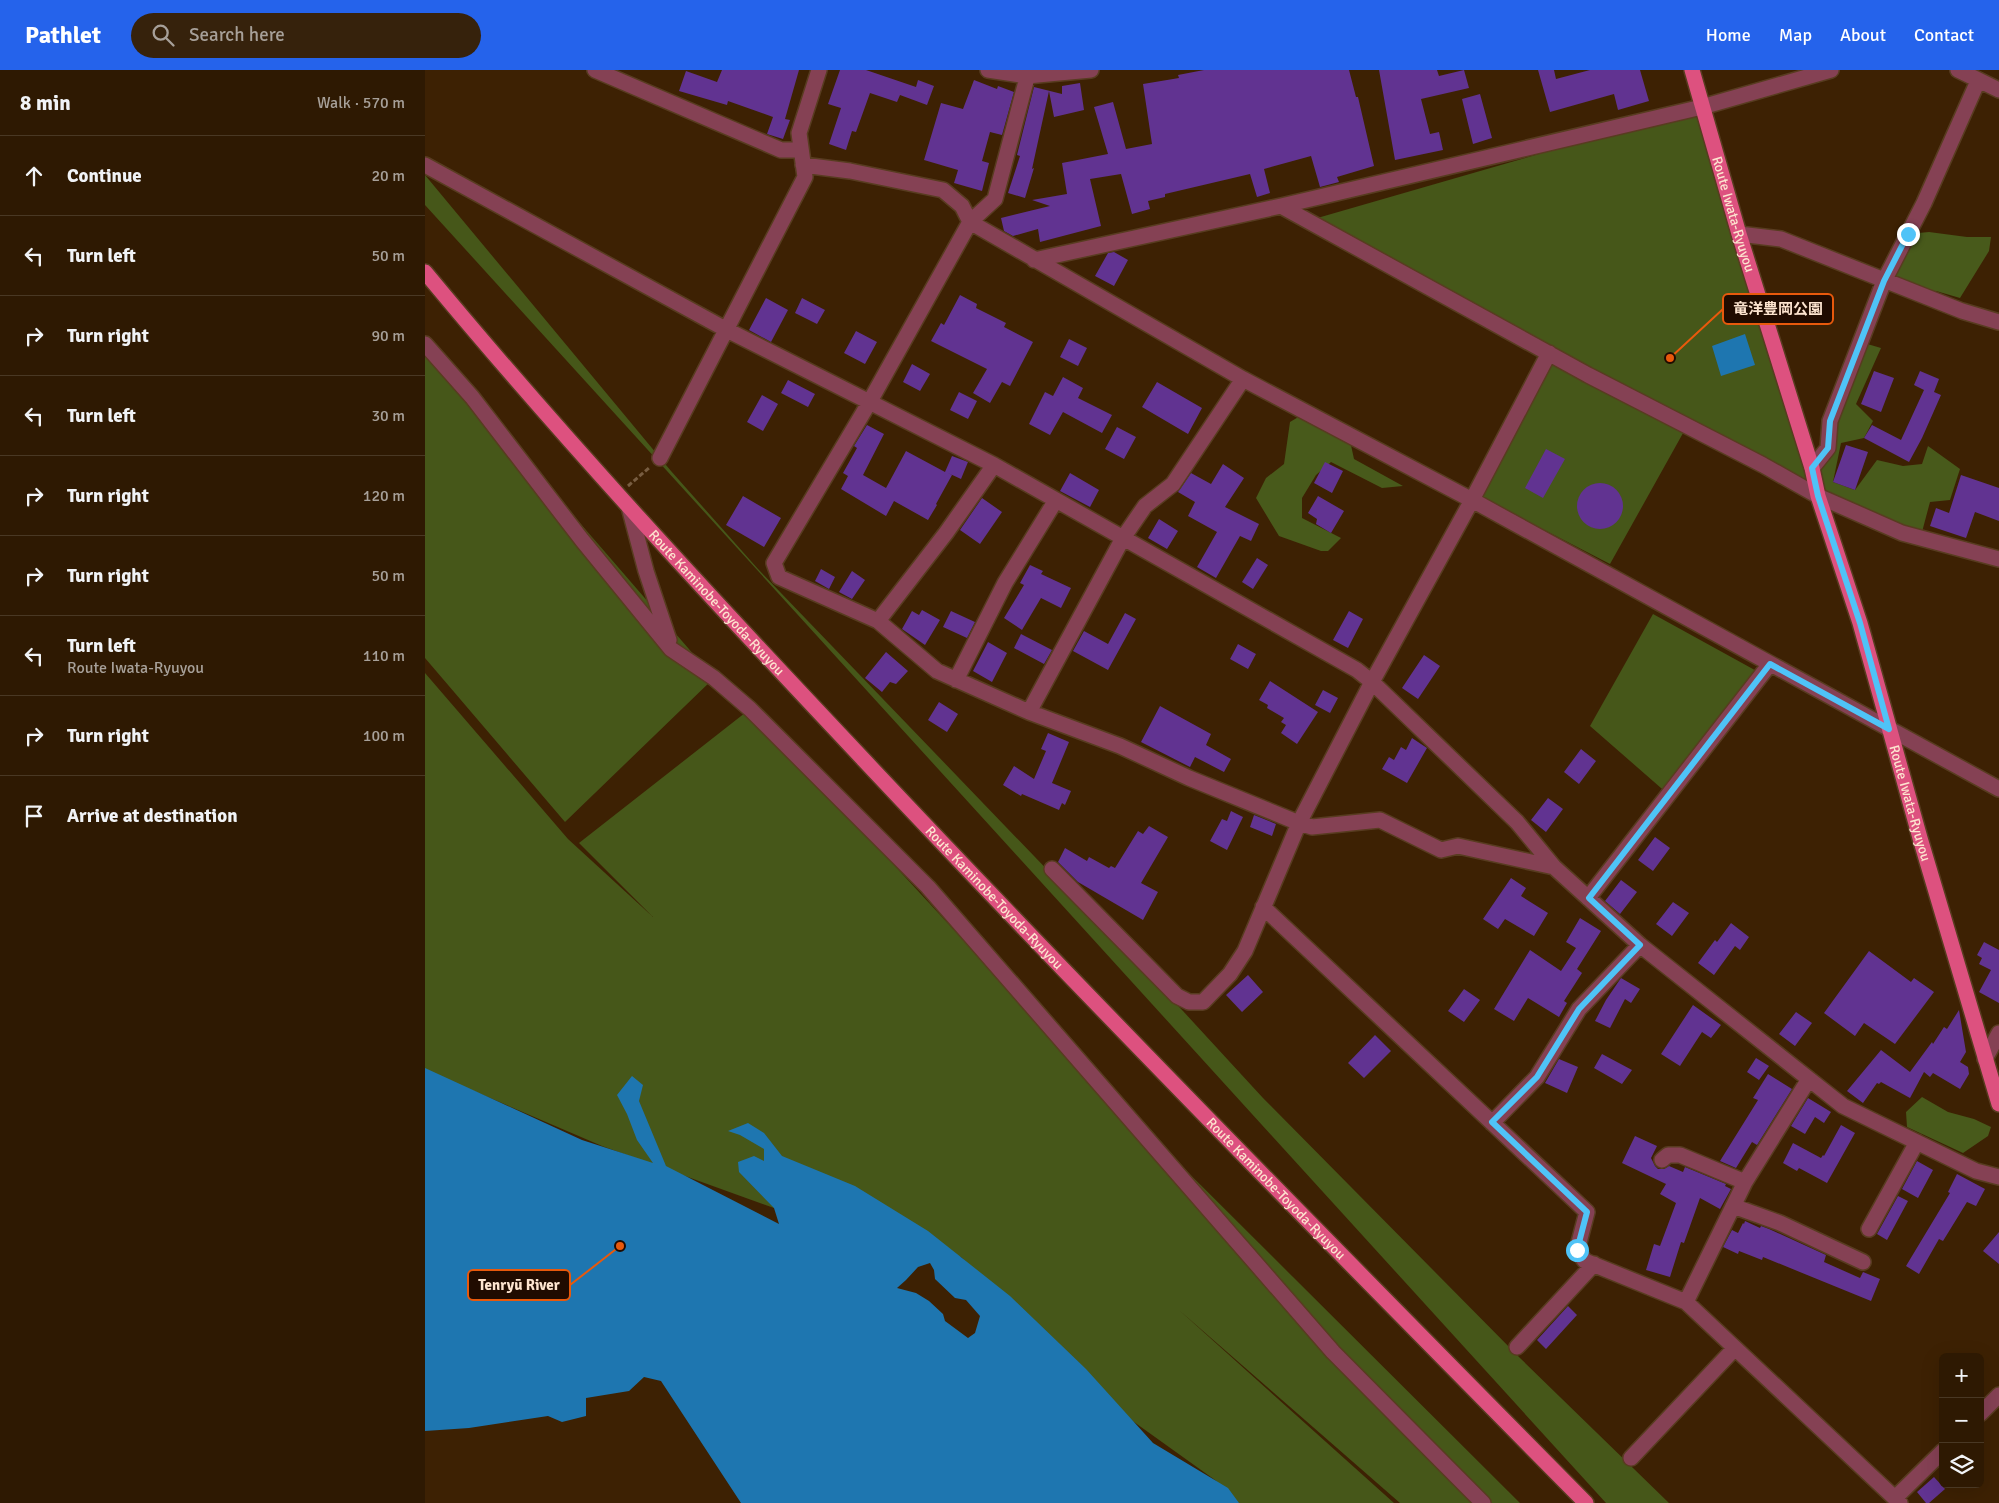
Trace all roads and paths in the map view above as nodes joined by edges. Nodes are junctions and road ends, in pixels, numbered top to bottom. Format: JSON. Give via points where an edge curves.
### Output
{"nodes":[{"id":1,"x":595,"y":70,"type":"edge"},
{"id":2,"x":819,"y":70,"type":"edge"},
{"id":3,"x":988,"y":70,"type":"edge"},
{"id":4,"x":1091,"y":70,"type":"edge"},
{"id":5,"x":1692,"y":70,"type":"edge"},
{"id":6,"x":1831,"y":70,"type":"edge"},
{"id":7,"x":1958,"y":70,"type":"edge"},
{"id":8,"x":1028,"y":73,"type":"edge"},
{"id":9,"x":1979,"y":81,"type":"junction"},
{"id":10,"x":1999,"y":90,"type":"edge"},
{"id":11,"x":1702,"y":107,"type":"junction"},
{"id":12,"x":801,"y":150,"type":"junction"},
{"id":13,"x":425,"y":165,"type":"edge"},
{"id":14,"x":803,"y":166,"type":"junction"},
{"id":15,"x":1281,"y":206,"type":"junction"},
{"id":16,"x":970,"y":222,"type":"junction"},
{"id":17,"x":1739,"y":234,"type":"junction"},
{"id":18,"x":1034,"y":260,"type":"junction"},
{"id":19,"x":425,"y":272,"type":"edge"},
{"id":20,"x":1884,"y":281,"type":"junction"},
{"id":21,"x":1999,"y":322,"type":"edge"},
{"id":22,"x":727,"y":330,"type":"junction"},
{"id":23,"x":425,"y":344,"type":"edge"},
{"id":24,"x":1549,"y":352,"type":"junction"},
{"id":25,"x":1243,"y":379,"type":"junction"},
{"id":26,"x":869,"y":403,"type":"junction"},
{"id":27,"x":660,"y":458,"type":"joint"},
{"id":28,"x":994,"y":465,"type":"junction"},
{"id":29,"x":1812,"y":468,"type":"junction"},
{"id":30,"x":624,"y":490,"type":"dead end"},
{"id":31,"x":1818,"y":496,"type":"junction"},
{"id":32,"x":1056,"y":500,"type":"junction"},
{"id":33,"x":1472,"y":500,"type":"junction"},
{"id":34,"x":629,"y":507,"type":"junction"},
{"id":35,"x":1123,"y":538,"type":"junction"},
{"id":36,"x":1999,"y":559,"type":"edge"},
{"id":37,"x":879,"y":621,"type":"junction"},
{"id":38,"x":671,"y":648,"type":"junction"},
{"id":39,"x":1770,"y":664,"type":"junction"},
{"id":40,"x":956,"y":680,"type":"junction"},
{"id":41,"x":1372,"y":682,"type":"junction"},
{"id":42,"x":1029,"y":712,"type":"junction"},
{"id":43,"x":1889,"y":729,"type":"junction"},
{"id":44,"x":1999,"y":789,"type":"edge"},
{"id":45,"x":1299,"y":823,"type":"junction"},
{"id":46,"x":1553,"y":867,"type":"junction"},
{"id":47,"x":1052,"y":869,"type":"dead end"},
{"id":48,"x":1589,"y":898,"type":"junction"},
{"id":49,"x":1263,"y":907,"type":"junction"},
{"id":50,"x":1640,"y":945,"type":"junction"},
{"id":51,"x":1999,"y":1033,"type":"edge"},
{"id":52,"x":1985,"y":1060,"type":"junction"},
{"id":53,"x":1809,"y":1079,"type":"junction"},
{"id":54,"x":1999,"y":1104,"type":"edge"},
{"id":55,"x":1492,"y":1122,"type":"junction"},
{"id":56,"x":1917,"y":1142,"type":"junction"},
{"id":57,"x":1661,"y":1160,"type":"dead end"},
{"id":58,"x":1999,"y":1177,"type":"edge"},
{"id":59,"x":1745,"y":1182,"type":"junction"},
{"id":60,"x":1733,"y":1206,"type":"junction"},
{"id":61,"x":1869,"y":1229,"type":"dead end"},
{"id":62,"x":1863,"y":1262,"type":"dead end"},
{"id":63,"x":1594,"y":1264,"type":"junction"},
{"id":64,"x":1686,"y":1302,"type":"junction"},
{"id":65,"x":1517,"y":1347,"type":"dead end"},
{"id":66,"x":1735,"y":1348,"type":"junction"},
{"id":67,"x":1999,"y":1395,"type":"edge"},
{"id":68,"x":1984,"y":1410,"type":"edge"},
{"id":69,"x":1939,"y":1455,"type":"edge"},
{"id":70,"x":1631,"y":1458,"type":"dead end"},
{"id":71,"x":1898,"y":1501,"type":"edge"},
{"id":72,"x":1483,"y":1503,"type":"edge"},
{"id":73,"x":1586,"y":1503,"type":"edge"}],
"edges":[{"from":1,"to":12,"type":"street","via":[[781,150]]},
{"from":2,"to":12,"type":"street","via":[[799,133]]},
{"from":3,"to":8,"type":"street"},
{"from":4,"to":8,"type":"street"},
{"from":5,"to":11,"type":"main road","name":"Route Iwata-Ryuyou"},
{"from":6,"to":11,"type":"street"},
{"from":7,"to":9,"type":"street"},
{"from":8,"to":16,"type":"street","via":[[995,199]]},
{"from":9,"to":10,"type":"street"},
{"from":9,"to":20,"type":"street","via":[[1924,204]]},
{"from":11,"to":15,"type":"street"},
{"from":11,"to":17,"type":"main road","name":"Route Iwata-Ryuyou"},
{"from":12,"to":14,"type":"street"},
{"from":13,"to":22,"type":"street"},
{"from":14,"to":16,"type":"street","via":[[850,171],[943,190],[962,206]]},
{"from":14,"to":22,"type":"street","via":[[805,177]]},
{"from":15,"to":18,"type":"street"},
{"from":15,"to":24,"type":"street"},
{"from":16,"to":18,"type":"street"},
{"from":16,"to":26,"type":"street"},
{"from":17,"to":20,"type":"street","via":[[1781,239]]},
{"from":17,"to":29,"type":"main road","name":"Route Iwata-Ryuyou"},
{"from":18,"to":25,"type":"street"},
{"from":19,"to":34,"type":"main road","name":"Route Kaminobe-Toyoda-Ryuyou","via":[[492,353]]},
{"from":20,"to":21,"type":"street"},
{"from":20,"to":29,"type":"street","via":[[1830,421],[1828,448]]},
{"from":22,"to":26,"type":"street"},
{"from":22,"to":27,"type":"street"},
{"from":23,"to":38,"type":"street","via":[[472,397],[582,540]]},
{"from":24,"to":31,"type":"street"},
{"from":24,"to":33,"type":"street"},
{"from":25,"to":33,"type":"street"},
{"from":25,"to":35,"type":"street","via":[[1173,484],[1145,506]]},
{"from":26,"to":28,"type":"street"},
{"from":26,"to":37,"type":"street","via":[[774,563],[779,577]]},
{"from":27,"to":30,"type":"path"},
{"from":28,"to":32,"type":"street"},
{"from":28,"to":37,"type":"street"},
{"from":29,"to":31,"type":"main road","name":"Route Iwata-Ryuyou"},
{"from":31,"to":36,"type":"street","via":[[1902,533]]},
{"from":31,"to":43,"type":"main road","name":"Route Iwata-Ryuyou","via":[[1860,623]]},
{"from":32,"to":35,"type":"street"},
{"from":32,"to":40,"type":"street","via":[[1005,583]]},
{"from":33,"to":39,"type":"street"},
{"from":33,"to":41,"type":"street"},
{"from":34,"to":38,"type":"street"},
{"from":34,"to":73,"type":"main road","name":"Route Kaminobe-Toyoda-Ryuyou","via":[[974,876]]},
{"from":35,"to":41,"type":"street","via":[[1357,670]]},
{"from":35,"to":42,"type":"street"},
{"from":37,"to":40,"type":"street","via":[[937,672]]},
{"from":38,"to":72,"type":"street","via":[[714,678],[749,709],[928,887],[1333,1352]]},
{"from":39,"to":43,"type":"street"},
{"from":39,"to":48,"type":"street"},
{"from":40,"to":42,"type":"street"},
{"from":41,"to":45,"type":"street"},
{"from":41,"to":46,"type":"street","via":[[1517,822]]},
{"from":42,"to":45,"type":"street","via":[[1120,746]]},
{"from":43,"to":44,"type":"street"},
{"from":43,"to":52,"type":"main road","name":"Route Iwata-Ryuyou"},
{"from":45,"to":46,"type":"street","via":[[1312,827],[1380,820],[1441,850],[1458,846]]},
{"from":45,"to":49,"type":"street"},
{"from":46,"to":48,"type":"street"},
{"from":47,"to":49,"type":"street","via":[[1177,996],[1189,1002],[1203,1002],[1230,974],[1245,951]]},
{"from":48,"to":50,"type":"street"},
{"from":49,"to":55,"type":"street"},
{"from":50,"to":53,"type":"street"},
{"from":50,"to":55,"type":"street","via":[[1579,1009],[1537,1077]]},
{"from":51,"to":52,"type":"street"},
{"from":52,"to":54,"type":"main road","name":"Route Iwata-Ryuyou"},
{"from":53,"to":56,"type":"street","via":[[1843,1106]]},
{"from":53,"to":59,"type":"street"},
{"from":55,"to":63,"type":"street","via":[[1587,1212],[1577,1250],[1585,1261]]},
{"from":56,"to":58,"type":"street","via":[[1976,1171]]},
{"from":56,"to":61,"type":"street"},
{"from":57,"to":59,"type":"street","via":[[1668,1155],[1680,1155]]},
{"from":59,"to":60,"type":"street"},
{"from":60,"to":62,"type":"street","via":[[1780,1223]]},
{"from":60,"to":64,"type":"street"},
{"from":63,"to":64,"type":"street"},
{"from":63,"to":65,"type":"street"},
{"from":64,"to":66,"type":"street"},
{"from":66,"to":70,"type":"street"},
{"from":66,"to":71,"type":"street"},
{"from":67,"to":68,"type":"street"},
{"from":69,"to":71,"type":"street"}]}
